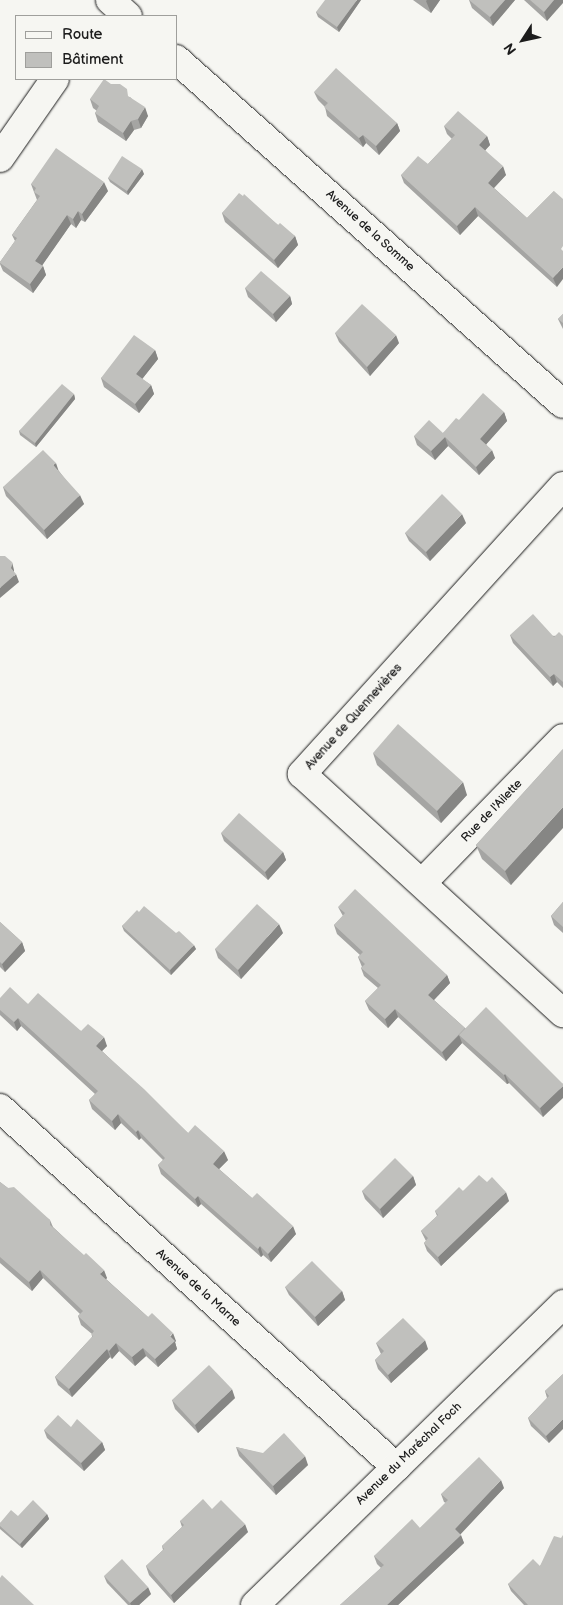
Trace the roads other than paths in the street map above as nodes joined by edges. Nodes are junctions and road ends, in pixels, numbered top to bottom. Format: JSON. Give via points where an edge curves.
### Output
{"nodes":[{"id":1,"x":111,"y":0,"type":"edge"},
{"id":2,"x":100,"y":15,"type":"edge"},
{"id":3,"x":127,"y":15,"type":"edge"},
{"id":4,"x":178,"y":61,"type":"edge"},
{"id":5,"x":54,"y":80,"type":"edge"},
{"id":6,"x":0,"y":158,"type":"edge"},
{"id":7,"x":563,"y":404,"type":"edge"},
{"id":8,"x":563,"y":486,"type":"edge"},
{"id":9,"x":563,"y":738,"type":"edge"},
{"id":10,"x":422,"y":883,"type":"junction"},
{"id":11,"x":563,"y":1013,"type":"edge"},
{"id":12,"x":0,"y":1108,"type":"edge"},
{"id":13,"x":563,"y":1304,"type":"edge"},
{"id":14,"x":396,"y":1467,"type":"junction"},
{"id":15,"x":255,"y":1605,"type":"edge"}],
"edges":[{"from":1,"to":2,"type":"street"},
{"from":1,"to":3,"type":"street"},
{"from":4,"to":7,"type":"street","name":"Avenue de la Somme"},
{"from":5,"to":6,"type":"street"},
{"from":8,"to":10,"type":"street","name":"Avenue de Quennevières","via":[[302,774]]},
{"from":9,"to":10,"type":"street","name":"Rue de l'Ailette"},
{"from":10,"to":11,"type":"street","name":"Avenue de Quennevières"},
{"from":12,"to":14,"type":"street","name":"Avenue de la Marne"},
{"from":13,"to":14,"type":"street","name":"Avenue du Maréchal Foch"},
{"from":14,"to":15,"type":"street","name":"Avenue du Maréchal Foch"}]}
